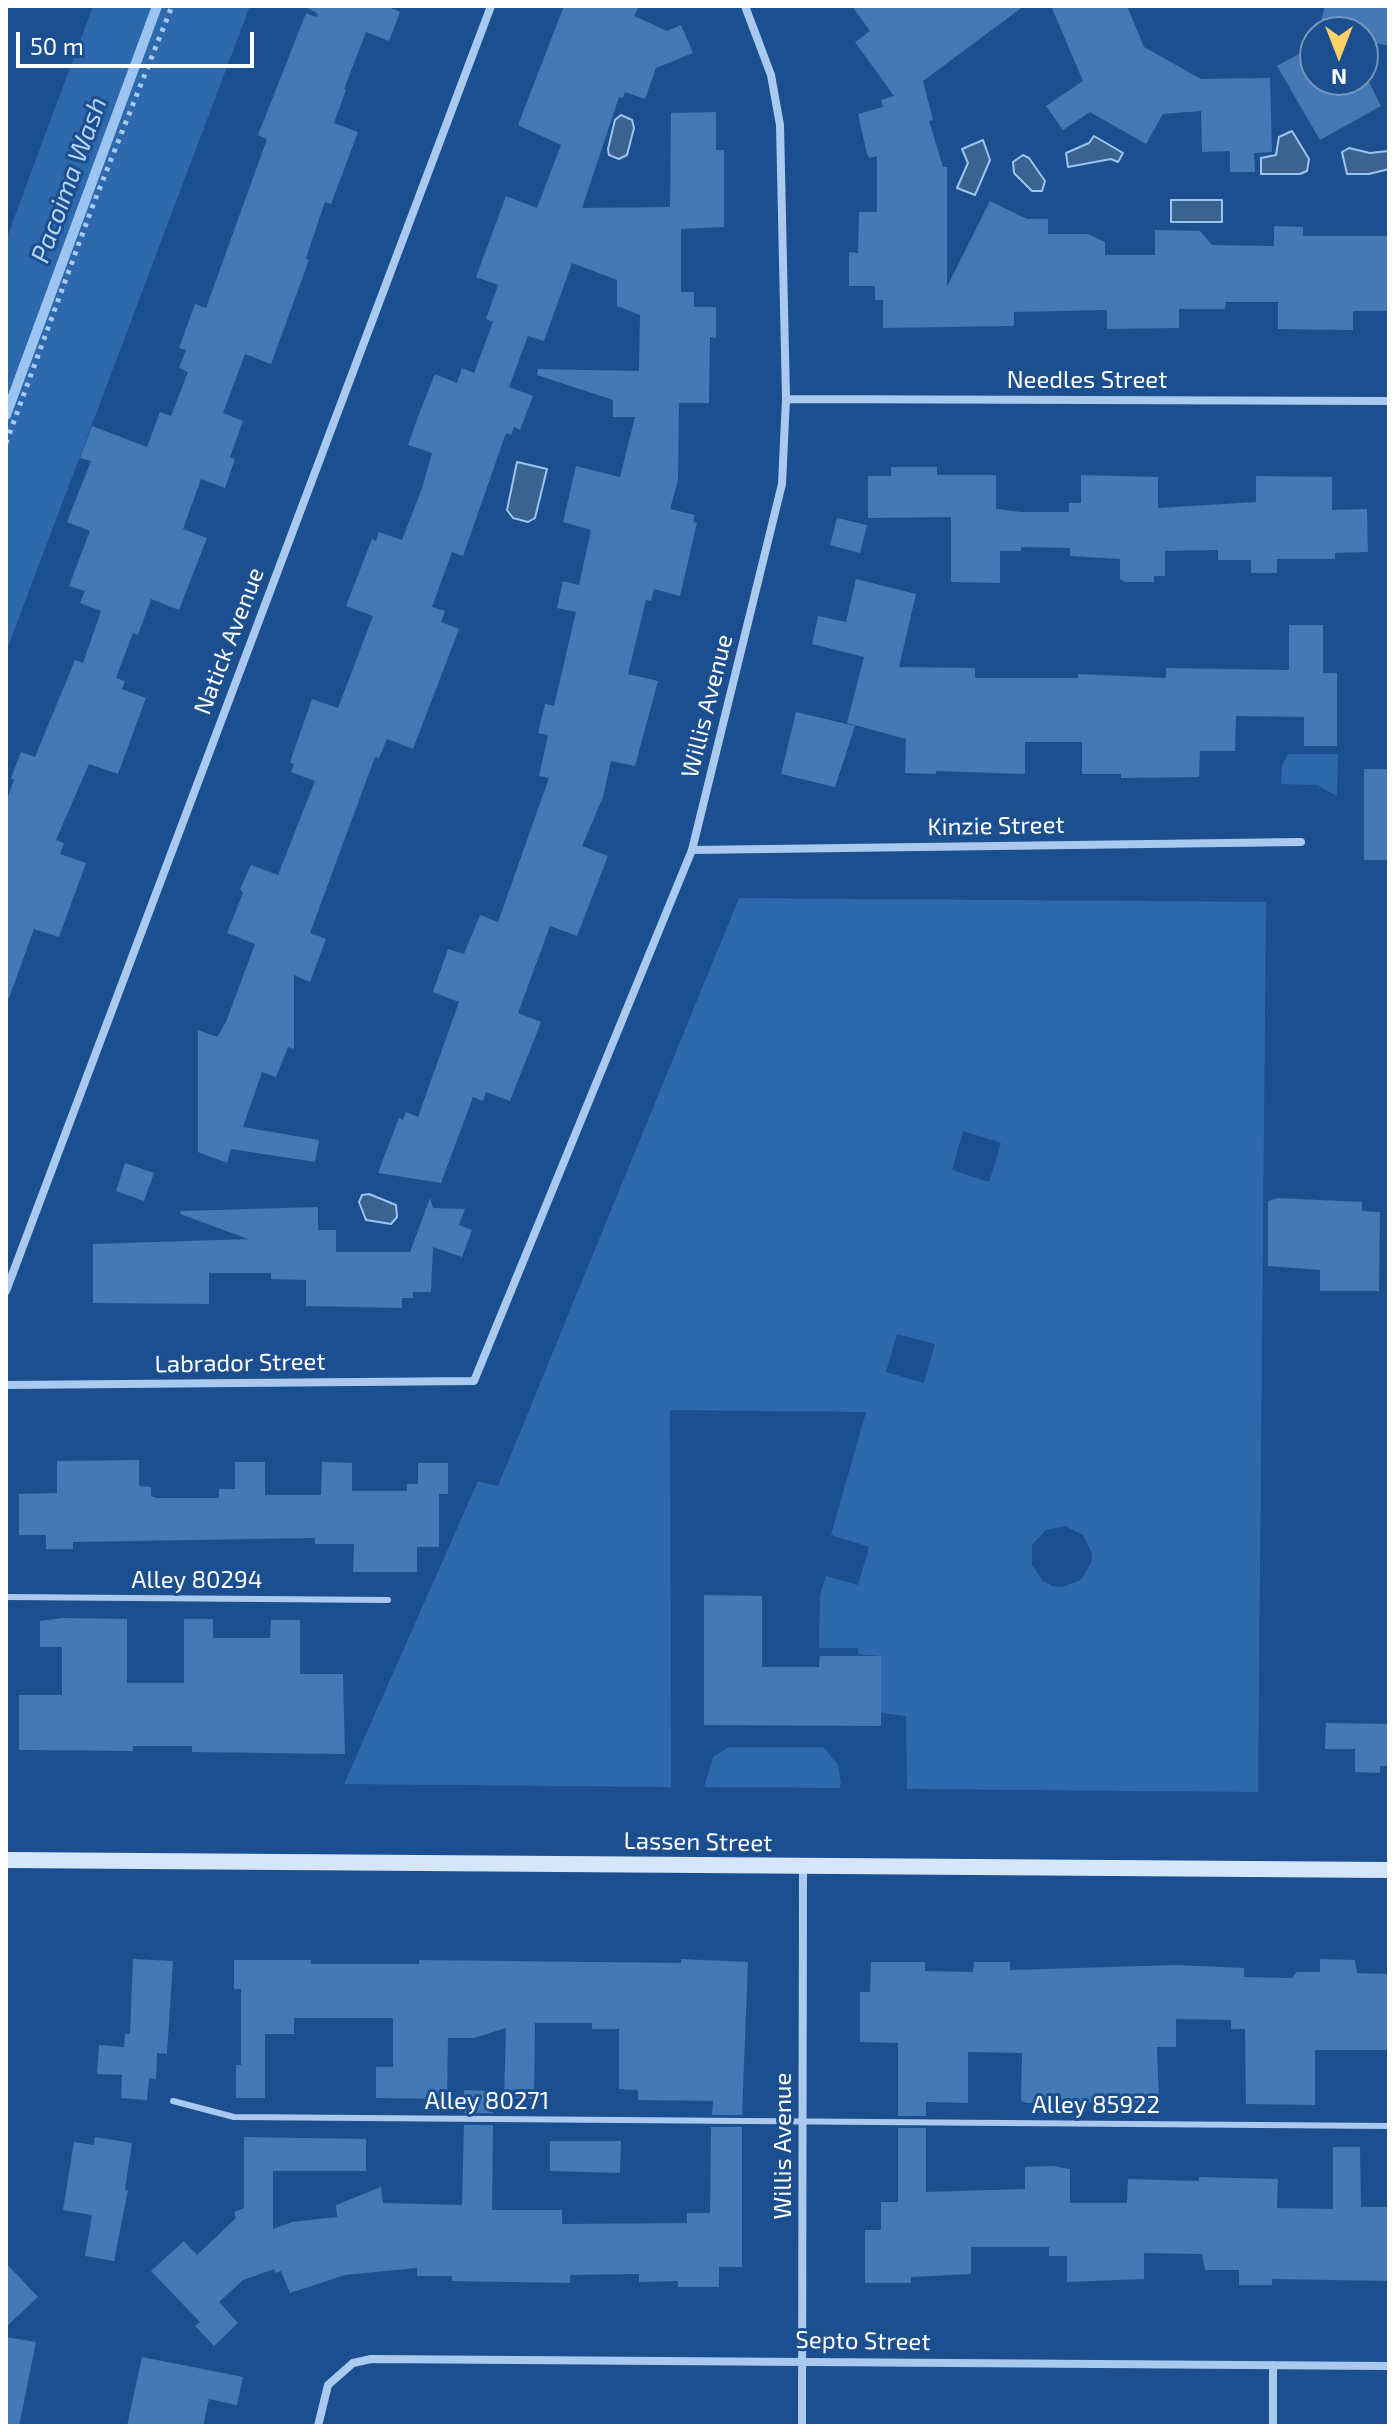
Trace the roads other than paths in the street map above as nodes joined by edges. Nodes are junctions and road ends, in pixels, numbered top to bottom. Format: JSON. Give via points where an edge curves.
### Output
{"nodes":[{"id":1,"x":491,"y":6,"type":"edge"},
{"id":2,"x":745,"y":6,"type":"edge"},
{"id":3,"x":786,"y":399,"type":"junction"},
{"id":4,"x":1389,"y":401,"type":"edge"},
{"id":5,"x":1301,"y":842,"type":"dead end"},
{"id":6,"x":692,"y":850,"type":"junction"},
{"id":7,"x":6,"y":1291,"type":"edge"},
{"id":8,"x":474,"y":1381,"type":"joint"},
{"id":9,"x":6,"y":1385,"type":"edge"},
{"id":10,"x":6,"y":1597,"type":"edge"},
{"id":11,"x":388,"y":1600,"type":"dead end"},
{"id":12,"x":6,"y":1860,"type":"edge"},
{"id":13,"x":803,"y":1867,"type":"junction"},
{"id":14,"x":1389,"y":1870,"type":"edge"},
{"id":15,"x":173,"y":2101,"type":"dead end"},
{"id":16,"x":803,"y":2121,"type":"junction"},
{"id":17,"x":1389,"y":2126,"type":"edge"},
{"id":18,"x":802,"y":2360,"type":"junction"},
{"id":19,"x":1273,"y":2365,"type":"junction"},
{"id":20,"x":1389,"y":2366,"type":"edge"},
{"id":21,"x":318,"y":2426,"type":"edge"},
{"id":22,"x":802,"y":2426,"type":"edge"},
{"id":23,"x":1273,"y":2426,"type":"edge"}],
"edges":[{"from":1,"to":7,"type":"street","name":"Natick Avenue"},
{"from":2,"to":3,"type":"street","name":"Willis Avenue","via":[[771,75],[780,125]]},
{"from":3,"to":4,"type":"street","name":"Needles Street"},
{"from":3,"to":6,"type":"street","name":"Willis Avenue","via":[[782,484]]},
{"from":5,"to":6,"type":"street","name":"Kinzie Street"},
{"from":6,"to":8,"type":"street","name":"Willis Avenue"},
{"from":8,"to":9,"type":"street","name":"Labrador Street"},
{"from":10,"to":11,"type":"lane","name":"Alley 80294"},
{"from":12,"to":13,"type":"main road","name":"Lassen Street"},
{"from":13,"to":14,"type":"main road","name":"Lassen Street"},
{"from":13,"to":16,"type":"street","name":"Willis Avenue"},
{"from":15,"to":16,"type":"lane","name":"Alley 80271","via":[[234,2117]]},
{"from":16,"to":17,"type":"lane","name":"Alley 85922"},
{"from":16,"to":18,"type":"street","name":"Willis Avenue"},
{"from":18,"to":19,"type":"street","name":"Septo Street"},
{"from":18,"to":21,"type":"street","name":"Septo Street","via":[[371,2359],[353,2363],[328,2385]]},
{"from":18,"to":22,"type":"street","name":"Willis Avenue"},
{"from":19,"to":20,"type":"street","name":"Septo Street"},
{"from":19,"to":23,"type":"street"}]}
